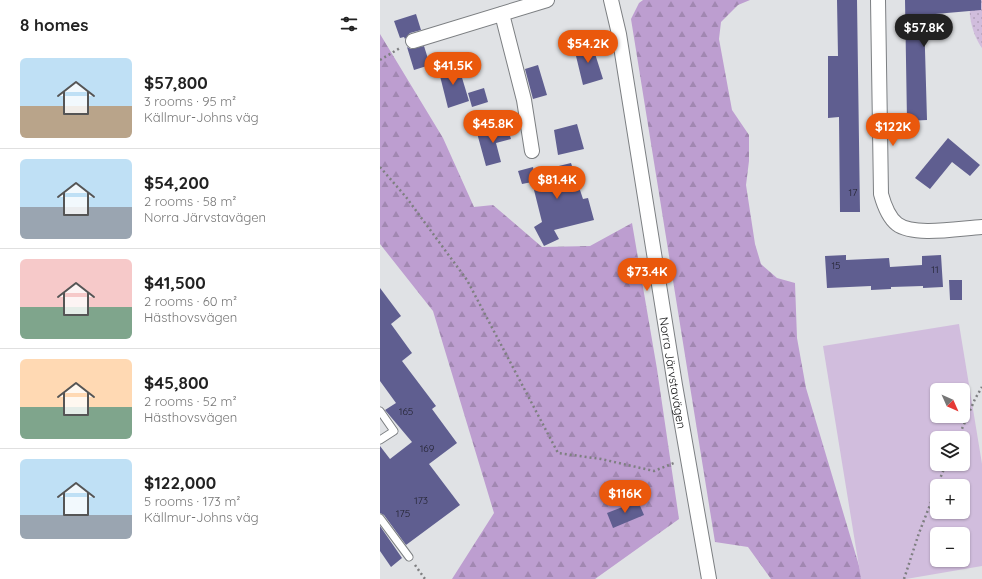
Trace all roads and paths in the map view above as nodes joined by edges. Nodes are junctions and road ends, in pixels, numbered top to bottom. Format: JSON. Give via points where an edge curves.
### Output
{"nodes":[{"id":1,"x":547,"y":0,"type":"edge"},
{"id":2,"x":611,"y":0,"type":"edge"},
{"id":3,"x":878,"y":0,"type":"edge"},
{"id":4,"x":502,"y":14,"type":"junction"},
{"id":5,"x":413,"y":41,"type":"joint"},
{"id":6,"x":380,"y":60,"type":"edge"},
{"id":7,"x":532,"y":151,"type":"dead end"},
{"id":8,"x":380,"y":167,"type":"edge"},
{"id":9,"x":982,"y":227,"type":"edge"},
{"id":10,"x":982,"y":387,"type":"edge"},
{"id":11,"x":380,"y":411,"type":"edge"},
{"id":12,"x":961,"y":431,"type":"edge"},
{"id":13,"x":380,"y":440,"type":"edge"},
{"id":14,"x":689,"y":458,"type":"junction"},
{"id":15,"x":930,"y":505,"type":"edge"},
{"id":16,"x":380,"y":518,"type":"edge"},
{"id":17,"x":409,"y":557,"type":"joint"},
{"id":18,"x":425,"y":579,"type":"edge"},
{"id":19,"x":709,"y":579,"type":"edge"},
{"id":20,"x":904,"y":579,"type":"edge"}],
"edges":[{"from":1,"to":4,"type":"street"},
{"from":2,"to":14,"type":"street","name":"Norra Järvstavägen","via":[[619,34]]},
{"from":3,"to":9,"type":"street","via":[[881,194],[885,209],[896,223],[905,228],[917,230]]},
{"from":4,"to":5,"type":"street"},
{"from":4,"to":7,"type":"street","via":[[524,100]]},
{"from":5,"to":6,"type":"path"},
{"from":8,"to":14,"type":"path","via":[[406,197],[467,280],[558,453],[601,459],[654,471]]},
{"from":10,"to":12,"type":"path"},
{"from":11,"to":13,"type":"lane","via":[[394,431]]},
{"from":14,"to":19,"type":"street","name":"Norra Järvstavägen"},
{"from":15,"to":20,"type":"path"},
{"from":16,"to":17,"type":"lane"},
{"from":17,"to":18,"type":"path"}]}
